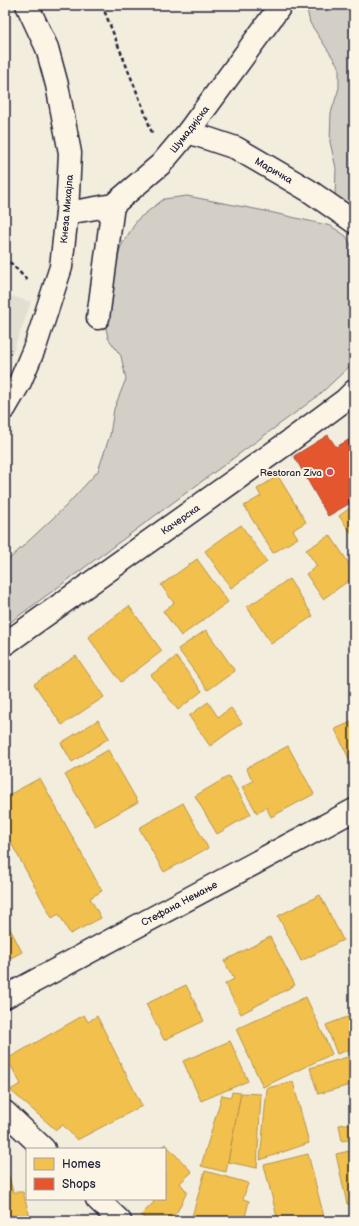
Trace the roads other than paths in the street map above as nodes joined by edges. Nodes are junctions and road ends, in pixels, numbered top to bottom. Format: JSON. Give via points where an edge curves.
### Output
{"nodes":[{"id":1,"x":27,"y":5,"type":"edge"},
{"id":2,"x":281,"y":5,"type":"edge"},
{"id":3,"x":188,"y":132,"type":"junction"},
{"id":4,"x":113,"y":205,"type":"junction"},
{"id":5,"x":67,"y":213,"type":"junction"},
{"id":6,"x":354,"y":222,"type":"edge"},
{"id":7,"x":98,"y":318,"type":"dead end"},
{"id":8,"x":354,"y":391,"type":"edge"},
{"id":9,"x":5,"y":408,"type":"edge"},
{"id":10,"x":5,"y":644,"type":"edge"},
{"id":11,"x":354,"y":810,"type":"edge"},
{"id":12,"x":5,"y":997,"type":"edge"},
{"id":13,"x":5,"y":1112,"type":"edge"},
{"id":14,"x":43,"y":1148,"type":"edge"},
{"id":15,"x":98,"y":1200,"type":"edge"},
{"id":16,"x":120,"y":1221,"type":"edge"}],
"edges":[{"from":1,"to":5,"type":"street","name":"Кнеза Михајла","via":[[47,48],[70,153]]},
{"from":2,"to":3,"type":"street","name":"Шумадијска"},
{"from":3,"to":4,"type":"street","name":"Шумадијска","via":[[161,164]]},
{"from":3,"to":6,"type":"street","name":"Маричка","via":[[236,148],[308,190]]},
{"from":4,"to":5,"type":"street"},
{"from":4,"to":7,"type":"street"},
{"from":5,"to":9,"type":"street","name":"Кнеза Михајла","via":[[61,267],[48,313],[20,382]]},
{"from":8,"to":10,"type":"street","name":"Качерска","via":[[287,443]]},
{"from":11,"to":12,"type":"street","name":"Стефана Немање"},
{"from":13,"to":14,"type":"street"},
{"from":15,"to":16,"type":"street"}]}
